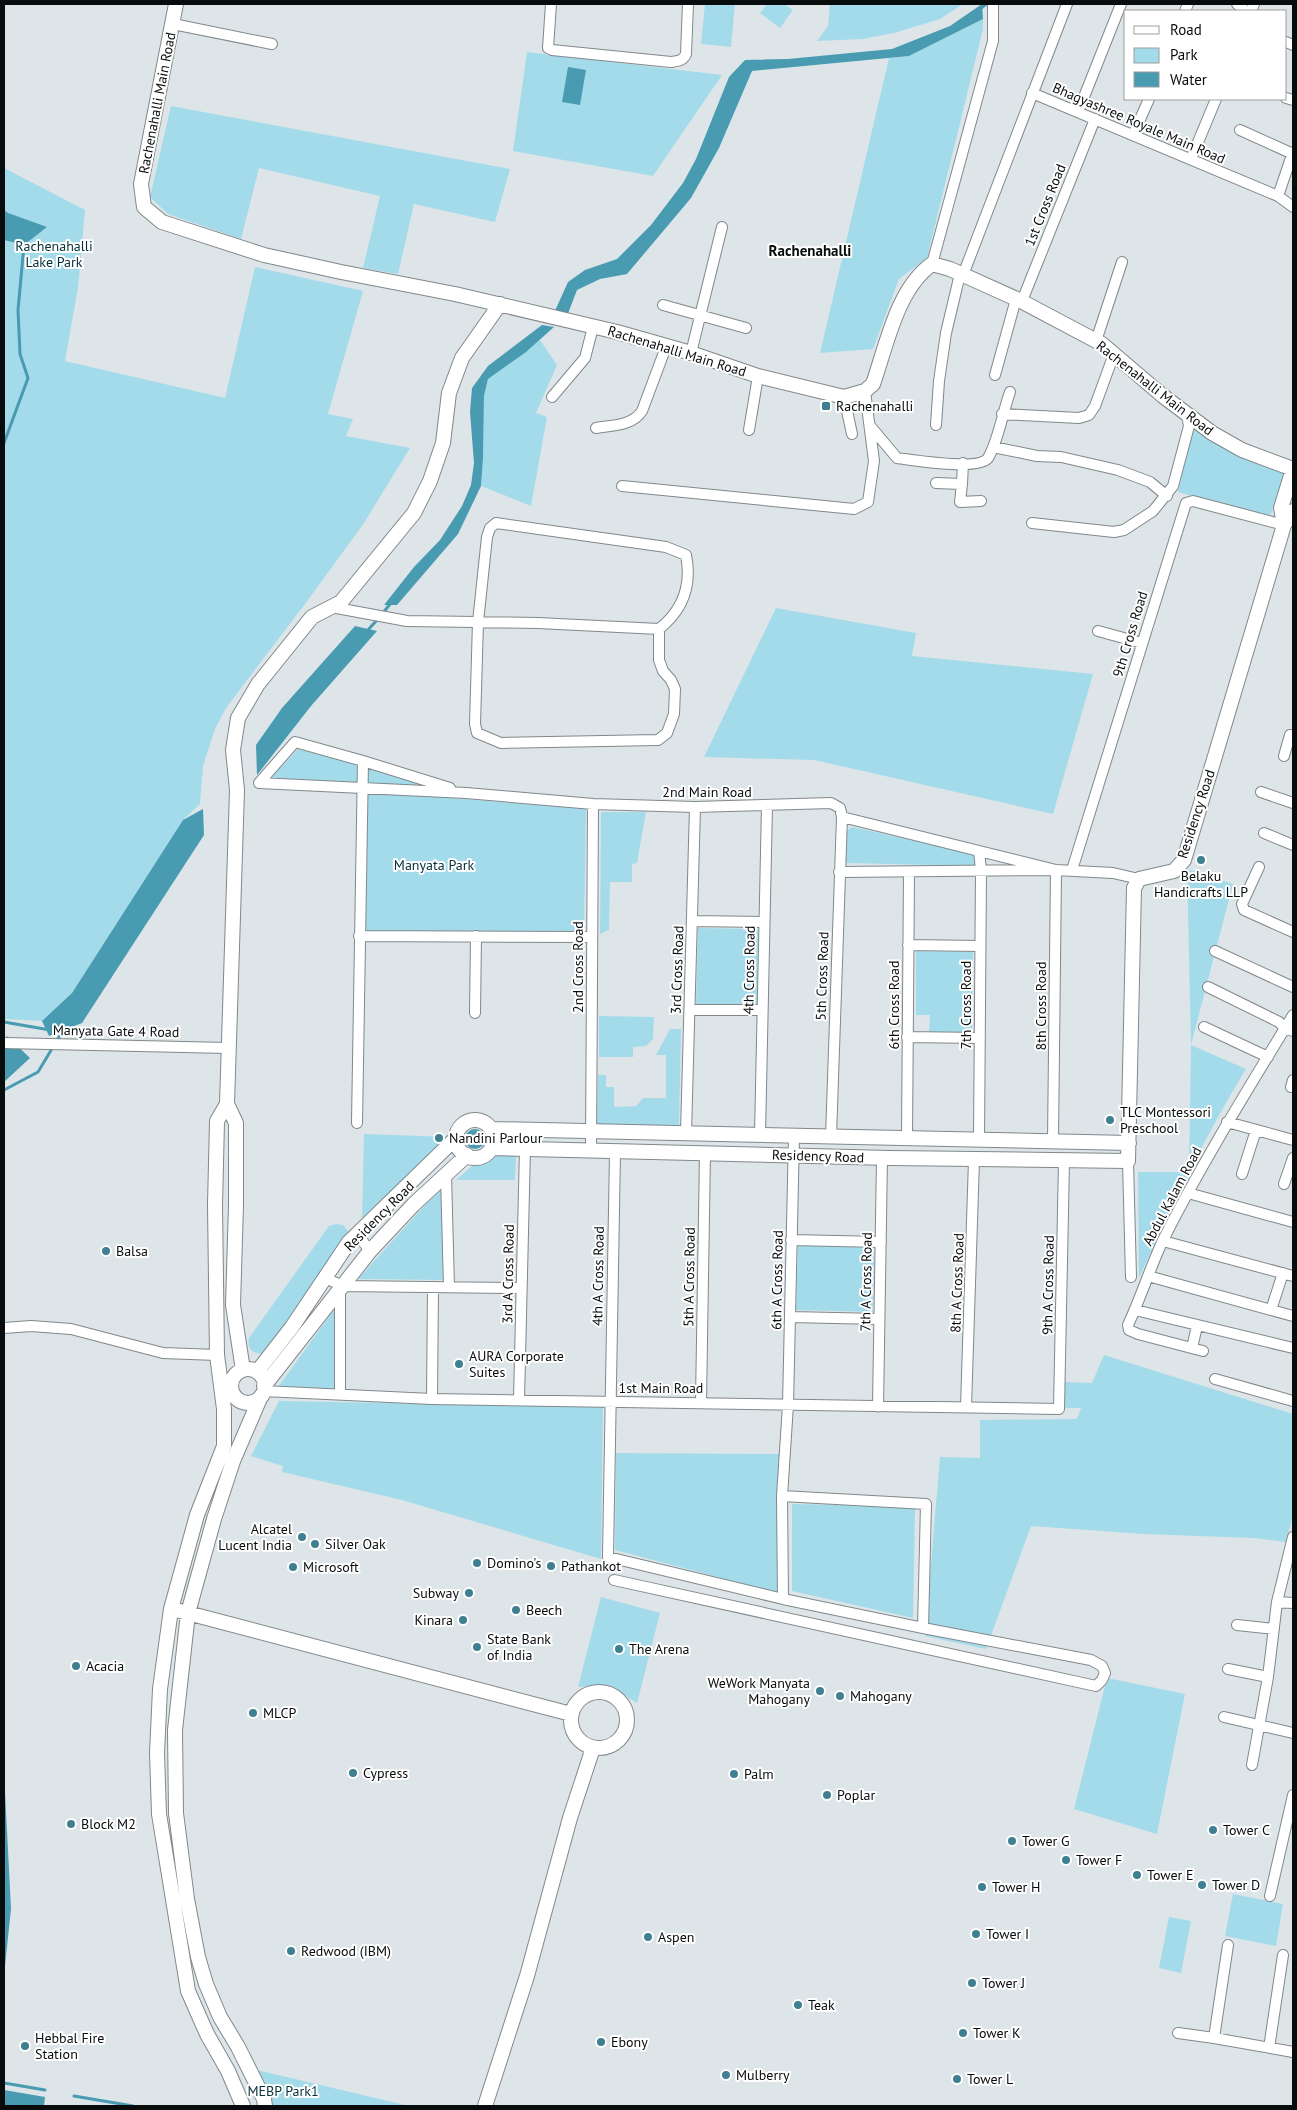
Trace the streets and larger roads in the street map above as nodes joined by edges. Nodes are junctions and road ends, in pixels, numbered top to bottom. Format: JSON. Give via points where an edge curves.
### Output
{"nodes":[{"id":1,"x":176,"y":4,"type":"edge"},
{"id":2,"x":552,"y":4,"type":"edge"},
{"id":3,"x":688,"y":4,"type":"edge"},
{"id":4,"x":1067,"y":4,"type":"edge"},
{"id":5,"x":1121,"y":4,"type":"edge"},
{"id":6,"x":993,"y":9,"type":"edge"},
{"id":7,"x":173,"y":24,"type":"junction"},
{"id":8,"x":272,"y":44,"type":"dead end"},
{"id":9,"x":1032,"y":93,"type":"junction"},
{"id":10,"x":1148,"y":100,"type":"edge"},
{"id":11,"x":1216,"y":100,"type":"edge"},
{"id":12,"x":1078,"y":112,"type":"junction"},
{"id":13,"x":1094,"y":119,"type":"junction"},
{"id":14,"x":1240,"y":130,"type":"dead end"},
{"id":15,"x":1133,"y":135,"type":"junction"},
{"id":16,"x":1293,"y":153,"type":"edge"},
{"id":17,"x":1191,"y":160,"type":"junction"},
{"id":18,"x":1278,"y":196,"type":"junction"},
{"id":19,"x":1293,"y":207,"type":"edge"},
{"id":20,"x":722,"y":227,"type":"dead end"},
{"id":21,"x":1122,"y":262,"type":"dead end"},
{"id":22,"x":932,"y":264,"type":"junction"},
{"id":23,"x":962,"y":274,"type":"junction"},
{"id":24,"x":1019,"y":300,"type":"junction"},
{"id":25,"x":500,"y":304,"type":"junction"},
{"id":26,"x":663,"y":305,"type":"dead end"},
{"id":27,"x":700,"y":315,"type":"junction"},
{"id":28,"x":593,"y":327,"type":"junction"},
{"id":29,"x":746,"y":328,"type":"dead end"},
{"id":30,"x":1096,"y":341,"type":"junction"},
{"id":31,"x":666,"y":347,"type":"junction"},
{"id":32,"x":691,"y":353,"type":"junction"},
{"id":33,"x":1114,"y":354,"type":"junction"},
{"id":34,"x":995,"y":375,"type":"dead end"},
{"id":35,"x":758,"y":376,"type":"junction"},
{"id":36,"x":865,"y":391,"type":"junction"},
{"id":37,"x":1010,"y":392,"type":"dead end"},
{"id":38,"x":844,"y":396,"type":"junction"},
{"id":39,"x":552,"y":397,"type":"dead end"},
{"id":40,"x":1002,"y":414,"type":"junction"},
{"id":41,"x":1187,"y":415,"type":"junction"},
{"id":42,"x":936,"y":425,"type":"dead end"},
{"id":43,"x":870,"y":426,"type":"junction"},
{"id":44,"x":596,"y":428,"type":"dead end"},
{"id":45,"x":749,"y":430,"type":"dead end"},
{"id":46,"x":852,"y":434,"type":"dead end"},
{"id":47,"x":993,"y":447,"type":"junction"},
{"id":48,"x":963,"y":463,"type":"junction"},
{"id":49,"x":1293,"y":469,"type":"edge"},
{"id":50,"x":936,"y":483,"type":"dead end"},
{"id":51,"x":962,"y":484,"type":"junction"},
{"id":52,"x":622,"y":486,"type":"dead end"},
{"id":53,"x":1166,"y":496,"type":"junction"},
{"id":54,"x":981,"y":501,"type":"dead end"},
{"id":55,"x":1293,"y":511,"type":"edge"},
{"id":56,"x":1032,"y":523,"type":"dead end"},
{"id":57,"x":1284,"y":525,"type":"junction"},
{"id":58,"x":330,"y":607,"type":"junction"},
{"id":59,"x":478,"y":622,"type":"junction"},
{"id":60,"x":659,"y":629,"type":"junction"},
{"id":61,"x":1098,"y":631,"type":"dead end"},
{"id":62,"x":1142,"y":643,"type":"junction"},
{"id":63,"x":1293,"y":735,"type":"edge"},
{"id":64,"x":1284,"y":756,"type":"dead end"},
{"id":65,"x":363,"y":761,"type":"junction"},
{"id":66,"x":362,"y":787,"type":"junction"},
{"id":67,"x":1261,"y":792,"type":"dead end"},
{"id":68,"x":466,"y":793,"type":"junction"},
{"id":69,"x":1293,"y":803,"type":"edge"},
{"id":70,"x":593,"y":804,"type":"junction"},
{"id":71,"x":766,"y":805,"type":"junction"},
{"id":72,"x":695,"y":807,"type":"junction"},
{"id":73,"x":842,"y":817,"type":"junction"},
{"id":74,"x":1264,"y":833,"type":"dead end"},
{"id":75,"x":1293,"y":845,"type":"edge"},
{"id":76,"x":979,"y":851,"type":"junction"},
{"id":77,"x":1259,"y":867,"type":"dead end"},
{"id":78,"x":981,"y":870,"type":"junction"},
{"id":79,"x":1056,"y":870,"type":"junction"},
{"id":80,"x":1072,"y":870,"type":"junction"},
{"id":81,"x":839,"y":872,"type":"junction"},
{"id":82,"x":909,"y":872,"type":"junction"},
{"id":83,"x":1139,"y":879,"type":"junction"},
{"id":84,"x":1293,"y":919,"type":"edge"},
{"id":85,"x":693,"y":922,"type":"junction"},
{"id":86,"x":763,"y":922,"type":"junction"},
{"id":87,"x":1291,"y":931,"type":"edge"},
{"id":88,"x":359,"y":936,"type":"junction"},
{"id":89,"x":476,"y":936,"type":"junction"},
{"id":90,"x":592,"y":937,"type":"junction"},
{"id":91,"x":908,"y":946,"type":"junction"},
{"id":92,"x":980,"y":946,"type":"junction"},
{"id":93,"x":1215,"y":951,"type":"dead end"},
{"id":94,"x":1208,"y":987,"type":"dead end"},
{"id":95,"x":1293,"y":987,"type":"edge"},
{"id":96,"x":690,"y":1010,"type":"junction"},
{"id":97,"x":762,"y":1010,"type":"junction"},
{"id":98,"x":475,"y":1013,"type":"dead end"},
{"id":99,"x":1293,"y":1016,"type":"edge"},
{"id":100,"x":1204,"y":1027,"type":"dead end"},
{"id":101,"x":1289,"y":1030,"type":"edge"},
{"id":102,"x":907,"y":1037,"type":"junction"},
{"id":103,"x":980,"y":1038,"type":"junction"},
{"id":104,"x":7,"y":1043,"type":"edge"},
{"id":105,"x":228,"y":1048,"type":"junction"},
{"id":106,"x":1268,"y":1057,"type":"junction"},
{"id":107,"x":227,"y":1104,"type":"junction"},
{"id":108,"x":1227,"y":1122,"type":"junction"},
{"id":109,"x":357,"y":1123,"type":"dead end"},
{"id":110,"x":491,"y":1129,"type":"junction"},
{"id":111,"x":1256,"y":1130,"type":"junction"},
{"id":112,"x":590,"y":1131,"type":"junction"},
{"id":113,"x":692,"y":1134,"type":"junction"},
{"id":114,"x":760,"y":1135,"type":"junction"},
{"id":115,"x":794,"y":1136,"type":"junction"},
{"id":116,"x":831,"y":1136,"type":"junction"},
{"id":117,"x":456,"y":1138,"type":"junction"},
{"id":118,"x":890,"y":1138,"type":"junction"},
{"id":119,"x":907,"y":1138,"type":"junction"},
{"id":120,"x":976,"y":1140,"type":"junction"},
{"id":121,"x":1293,"y":1140,"type":"edge"},
{"id":122,"x":1053,"y":1142,"type":"junction"},
{"id":123,"x":1129,"y":1143,"type":"junction"},
{"id":124,"x":492,"y":1148,"type":"junction"},
{"id":125,"x":525,"y":1148,"type":"junction"},
{"id":126,"x":591,"y":1150,"type":"junction"},
{"id":127,"x":615,"y":1152,"type":"junction"},
{"id":128,"x":701,"y":1152,"type":"junction"},
{"id":129,"x":467,"y":1156,"type":"junction"},
{"id":130,"x":793,"y":1156,"type":"junction"},
{"id":131,"x":886,"y":1158,"type":"junction"},
{"id":132,"x":1293,"y":1158,"type":"edge"},
{"id":133,"x":974,"y":1160,"type":"junction"},
{"id":134,"x":1064,"y":1161,"type":"junction"},
{"id":135,"x":1128,"y":1161,"type":"junction"},
{"id":136,"x":1242,"y":1174,"type":"dead end"},
{"id":137,"x":446,"y":1176,"type":"junction"},
{"id":138,"x":1284,"y":1184,"type":"dead end"},
{"id":139,"x":1188,"y":1193,"type":"junction"},
{"id":140,"x":1293,"y":1222,"type":"edge"},
{"id":141,"x":358,"y":1235,"type":"junction"},
{"id":142,"x":791,"y":1240,"type":"junction"},
{"id":143,"x":881,"y":1242,"type":"junction"},
{"id":144,"x":1163,"y":1242,"type":"junction"},
{"id":145,"x":370,"y":1251,"type":"junction"},
{"id":146,"x":1283,"y":1273,"type":"junction"},
{"id":147,"x":1148,"y":1276,"type":"junction"},
{"id":148,"x":1293,"y":1276,"type":"edge"},
{"id":149,"x":1131,"y":1277,"type":"dead end"},
{"id":150,"x":325,"y":1278,"type":"junction"},
{"id":151,"x":433,"y":1287,"type":"junction"},
{"id":152,"x":449,"y":1287,"type":"junction"},
{"id":153,"x":342,"y":1288,"type":"junction"},
{"id":154,"x":521,"y":1288,"type":"junction"},
{"id":155,"x":1135,"y":1310,"type":"junction"},
{"id":156,"x":1271,"y":1310,"type":"junction"},
{"id":157,"x":1293,"y":1316,"type":"edge"},
{"id":158,"x":790,"y":1317,"type":"junction"},
{"id":159,"x":879,"y":1319,"type":"junction"},
{"id":160,"x":1196,"y":1326,"type":"junction"},
{"id":161,"x":4,"y":1328,"type":"edge"},
{"id":162,"x":1293,"y":1348,"type":"edge"},
{"id":163,"x":217,"y":1355,"type":"junction"},
{"id":164,"x":245,"y":1373,"type":"junction"},
{"id":165,"x":1215,"y":1379,"type":"dead end"},
{"id":166,"x":263,"y":1391,"type":"junction"},
{"id":167,"x":340,"y":1394,"type":"junction"},
{"id":168,"x":236,"y":1398,"type":"junction"},
{"id":169,"x":432,"y":1399,"type":"junction"},
{"id":170,"x":519,"y":1400,"type":"junction"},
{"id":171,"x":610,"y":1401,"type":"junction"},
{"id":172,"x":1293,"y":1401,"type":"edge"},
{"id":173,"x":701,"y":1402,"type":"junction"},
{"id":174,"x":788,"y":1405,"type":"junction"},
{"id":175,"x":878,"y":1407,"type":"junction"},
{"id":176,"x":966,"y":1407,"type":"junction"},
{"id":177,"x":1059,"y":1409,"type":"joint"},
{"id":178,"x":224,"y":1446,"type":"junction"},
{"id":179,"x":782,"y":1496,"type":"junction"},
{"id":180,"x":1293,"y":1537,"type":"edge"},
{"id":181,"x":614,"y":1580,"type":"dead end"},
{"id":182,"x":783,"y":1599,"type":"junction"},
{"id":183,"x":1277,"y":1602,"type":"junction"},
{"id":184,"x":1293,"y":1603,"type":"edge"},
{"id":185,"x":171,"y":1609,"type":"junction"},
{"id":186,"x":188,"y":1613,"type":"junction"},
{"id":187,"x":1237,"y":1625,"type":"dead end"},
{"id":188,"x":923,"y":1628,"type":"junction"},
{"id":189,"x":1274,"y":1629,"type":"junction"},
{"id":190,"x":1228,"y":1669,"type":"dead end"},
{"id":191,"x":1268,"y":1677,"type":"junction"},
{"id":192,"x":571,"y":1714,"type":"junction"},
{"id":193,"x":1224,"y":1717,"type":"dead end"},
{"id":194,"x":1260,"y":1725,"type":"junction"},
{"id":195,"x":1293,"y":1732,"type":"edge"},
{"id":196,"x":593,"y":1748,"type":"junction"},
{"id":197,"x":1252,"y":1765,"type":"dead end"},
{"id":198,"x":1293,"y":1795,"type":"edge"},
{"id":199,"x":1270,"y":1896,"type":"dead end"},
{"id":200,"x":1228,"y":1945,"type":"dead end"},
{"id":201,"x":1283,"y":1955,"type":"dead end"},
{"id":202,"x":1178,"y":2032,"type":"dead end"},
{"id":203,"x":1214,"y":2038,"type":"junction"},
{"id":204,"x":1269,"y":2048,"type":"junction"},
{"id":205,"x":1293,"y":2052,"type":"edge"},
{"id":206,"x":243,"y":2106,"type":"edge"},
{"id":207,"x":266,"y":2106,"type":"edge"},
{"id":208,"x":485,"y":2106,"type":"edge"}],
"edges":[{"from":1,"to":7,"type":"street","name":"Rachenahalli Main Road"},
{"from":2,"to":3,"type":"street","via":[[548,48],[552,50],[671,62],[684,58],[686,54]]},
{"from":4,"to":9,"type":"street","name":"Bhagyashree Royale Main Road"},
{"from":5,"to":12,"type":"street"},
{"from":6,"to":22,"type":"street","via":[[993,40]]},
{"from":7,"to":8,"type":"street"},
{"from":7,"to":25,"type":"street","name":"Rachenahalli Main Road","via":[[141,184],[144,206],[162,222],[264,255]]},
{"from":9,"to":12,"type":"street","name":"Bhagyashree Royale Main Road"},
{"from":9,"to":23,"type":"street"},
{"from":10,"to":15,"type":"street"},
{"from":11,"to":17,"type":"street"},
{"from":12,"to":13,"type":"street","name":"Bhagyashree Royale Main Road"},
{"from":13,"to":15,"type":"street","name":"Bhagyashree Royale Main Road"},
{"from":13,"to":24,"type":"street","name":"1st Cross Road"},
{"from":14,"to":16,"type":"street"},
{"from":15,"to":17,"type":"street","name":"Bhagyashree Royale Main Road"},
{"from":16,"to":18,"type":"street"},
{"from":17,"to":18,"type":"street","name":"Bhagyashree Royale Main Road"},
{"from":18,"to":19,"type":"street","name":"Bhagyashree Royale Main Road"},
{"from":20,"to":27,"type":"street"},
{"from":21,"to":30,"type":"street"},
{"from":22,"to":23,"type":"street","name":"Rachenahalli Main Road"},
{"from":22,"to":36,"type":"street","via":[[914,281],[901,303],[873,384]]},
{"from":23,"to":24,"type":"street","name":"Rachenahalli Main Road"},
{"from":23,"to":42,"type":"street","via":[[946,333]]},
{"from":24,"to":30,"type":"street","name":"Rachenahalli Main Road"},
{"from":24,"to":34,"type":"street","name":"1st Cross Road"},
{"from":25,"to":28,"type":"street","name":"Rachenahalli Main Road"},
{"from":25,"to":58,"type":"street","via":[[462,358],[449,393],[443,443],[430,481],[414,513],[341,602]]},
{"from":26,"to":27,"type":"street"},
{"from":27,"to":29,"type":"street"},
{"from":27,"to":32,"type":"street"},
{"from":28,"to":31,"type":"street","name":"Rachenahalli Main Road"},
{"from":28,"to":39,"type":"street","via":[[585,358]]},
{"from":30,"to":33,"type":"street","name":"Rachenahalli Main Road"},
{"from":31,"to":32,"type":"street","name":"Rachenahalli Main Road"},
{"from":31,"to":44,"type":"street","via":[[637,418]]},
{"from":32,"to":35,"type":"street","name":"Rachenahalli Main Road"},
{"from":33,"to":40,"type":"street","via":[[1089,415],[1079,418]]},
{"from":33,"to":41,"type":"street","name":"Rachenahalli Main Road"},
{"from":35,"to":38,"type":"street","name":"Rachenahalli Main Road"},
{"from":35,"to":45,"type":"street"},
{"from":36,"to":38,"type":"street","name":"Rachenahalli Main Road"},
{"from":36,"to":43,"type":"street"},
{"from":37,"to":40,"type":"street"},
{"from":38,"to":46,"type":"street"},
{"from":40,"to":47,"type":"street"},
{"from":41,"to":49,"type":"street","name":"Rachenahalli Main Road","via":[[1212,434],[1242,450]]},
{"from":41,"to":53,"type":"street","via":[[1189,426],[1174,481]]},
{"from":43,"to":48,"type":"street","via":[[897,458]]},
{"from":43,"to":52,"type":"street","via":[[874,461],[868,502],[854,509]]},
{"from":47,"to":48,"type":"street","via":[[983,463]]},
{"from":47,"to":53,"type":"street","via":[[1062,457],[1118,470],[1150,482]]},
{"from":48,"to":51,"type":"street"},
{"from":49,"to":57,"type":"street","name":"Residency Road","via":[[1281,508]]},
{"from":50,"to":51,"type":"street"},
{"from":51,"to":54,"type":"street","via":[[960,502]]},
{"from":53,"to":56,"type":"street","via":[[1153,511],[1124,530],[1100,531]]},
{"from":55,"to":57,"type":"street","name":"Residency Road"},
{"from":57,"to":62,"type":"street","name":"9th Cross Road","via":[[1193,501],[1186,503]]},
{"from":57,"to":83,"type":"street","name":"Residency Road","via":[[1184,860],[1174,870]]},
{"from":58,"to":59,"type":"street","via":[[407,621]]},
{"from":58,"to":105,"type":"street","via":[[312,617],[258,684],[238,718],[233,750],[236,775]]},
{"from":59,"to":60,"type":"street"},
{"from":59,"to":60,"type":"street","via":[[487,537],[496,523],[666,548],[686,555],[687,586],[682,604]]},
{"from":59,"to":60,"type":"street","via":[[475,724],[477,734],[501,743],[658,740],[667,733],[674,714],[675,689],[659,660]]},
{"from":61,"to":62,"type":"street"},
{"from":62,"to":80,"type":"street","name":"9th Cross Road"},
{"from":63,"to":64,"type":"street","via":[[1290,735]]},
{"from":65,"to":66,"type":"street"},
{"from":65,"to":66,"type":"street","name":"2nd Main Road","via":[[294,742],[259,783]]},
{"from":65,"to":68,"type":"street"},
{"from":66,"to":68,"type":"street","name":"2nd Main Road"},
{"from":66,"to":88,"type":"street"},
{"from":67,"to":69,"type":"street"},
{"from":68,"to":70,"type":"street","name":"2nd Main Road"},
{"from":70,"to":72,"type":"street","name":"2nd Main Road"},
{"from":70,"to":90,"type":"street","name":"2nd Cross Road"},
{"from":71,"to":72,"type":"street","name":"2nd Main Road"},
{"from":71,"to":73,"type":"street","name":"2nd Main Road","via":[[831,803],[840,808]]},
{"from":71,"to":86,"type":"street","name":"4th Cross Road"},
{"from":72,"to":85,"type":"street","name":"3rd Cross Road"},
{"from":73,"to":76,"type":"street","name":"2nd Main Road"},
{"from":73,"to":81,"type":"street","name":"5th Cross Road"},
{"from":74,"to":75,"type":"street"},
{"from":76,"to":78,"type":"street","name":"7th Cross Road"},
{"from":76,"to":79,"type":"street","name":"2nd Main Road"},
{"from":77,"to":87,"type":"street","via":[[1242,904],[1244,910]]},
{"from":78,"to":79,"type":"street"},
{"from":78,"to":82,"type":"street"},
{"from":78,"to":92,"type":"street","name":"7th Cross Road"},
{"from":79,"to":80,"type":"street","name":"2nd Main Road"},
{"from":79,"to":122,"type":"street","name":"8th Cross Road"},
{"from":80,"to":83,"type":"street","name":"2nd Main Road"},
{"from":81,"to":82,"type":"street"},
{"from":81,"to":116,"type":"street","name":"5th Cross Road"},
{"from":82,"to":91,"type":"street","name":"6th Cross Road"},
{"from":83,"to":123,"type":"street","via":[[1134,888]]},
{"from":84,"to":87,"type":"street"},
{"from":85,"to":86,"type":"street"},
{"from":85,"to":96,"type":"street","name":"3rd Cross Road"},
{"from":86,"to":97,"type":"street","name":"4th Cross Road"},
{"from":88,"to":89,"type":"street"},
{"from":88,"to":109,"type":"street"},
{"from":89,"to":90,"type":"street"},
{"from":89,"to":98,"type":"street"},
{"from":90,"to":112,"type":"street","name":"2nd Cross Road"},
{"from":91,"to":92,"type":"street"},
{"from":91,"to":102,"type":"street","name":"6th Cross Road"},
{"from":92,"to":103,"type":"street","name":"7th Cross Road"},
{"from":93,"to":95,"type":"street"},
{"from":94,"to":101,"type":"street"},
{"from":96,"to":97,"type":"street"},
{"from":96,"to":113,"type":"street","name":"3rd Cross Road"},
{"from":97,"to":114,"type":"street","name":"4th Cross Road"},
{"from":99,"to":101,"type":"street","name":"Abdul Kalam Road"},
{"from":100,"to":106,"type":"street"},
{"from":101,"to":106,"type":"street","name":"Abdul Kalam Road"},
{"from":102,"to":103,"type":"street"},
{"from":102,"to":119,"type":"street","name":"6th Cross Road"},
{"from":103,"to":120,"type":"street","name":"7th Cross Road"},
{"from":104,"to":105,"type":"street","name":"Manyata Gate 4 Road"},
{"from":105,"to":107,"type":"street"},
{"from":106,"to":108,"type":"street","name":"Abdul Kalam Road"},
{"from":107,"to":163,"type":"street","via":[[217,1121]]},
{"from":107,"to":164,"type":"street","via":[[236,1123],[233,1305]]},
{"from":108,"to":111,"type":"street"},
{"from":108,"to":139,"type":"street","name":"Abdul Kalam Road"},
{"from":110,"to":112,"type":"street","name":"Residency Road"},
{"from":110,"to":117,"type":"street","via":[[482,1122],[471,1120],[461,1126]]},
{"from":110,"to":124,"type":"street","via":[[494,1138]]},
{"from":111,"to":121,"type":"street"},
{"from":111,"to":136,"type":"street"},
{"from":112,"to":113,"type":"street","name":"Residency Road"},
{"from":112,"to":126,"type":"street","name":"2nd Cross Road"},
{"from":113,"to":114,"type":"street","name":"Residency Road"},
{"from":113,"to":128,"type":"street"},
{"from":114,"to":115,"type":"street","name":"Residency Road"},
{"from":115,"to":116,"type":"street","name":"Residency Road"},
{"from":115,"to":130,"type":"street","name":"6th A Cross Road"},
{"from":116,"to":118,"type":"street","name":"Residency Road"},
{"from":117,"to":129,"type":"street","via":[[459,1148]]},
{"from":117,"to":141,"type":"street","name":"Residency Road"},
{"from":118,"to":119,"type":"street","name":"Residency Road"},
{"from":118,"to":131,"type":"street"},
{"from":119,"to":120,"type":"street","name":"Residency Road"},
{"from":120,"to":122,"type":"street","name":"Residency Road"},
{"from":120,"to":133,"type":"street"},
{"from":122,"to":123,"type":"street","name":"Residency Road"},
{"from":123,"to":135,"type":"street"},
{"from":124,"to":125,"type":"street","name":"Residency Road"},
{"from":124,"to":129,"type":"street","via":[[483,1155]]},
{"from":125,"to":126,"type":"street","name":"Residency Road"},
{"from":125,"to":154,"type":"street","name":"3rd A Cross Road"},
{"from":126,"to":127,"type":"street","name":"Residency Road"},
{"from":127,"to":128,"type":"street","name":"Residency Road"},
{"from":127,"to":171,"type":"street","name":"4th A Cross Road"},
{"from":128,"to":130,"type":"street","name":"Residency Road"},
{"from":128,"to":173,"type":"street","name":"5th A Cross Road"},
{"from":129,"to":137,"type":"street","name":"Residency Road"},
{"from":130,"to":131,"type":"street","name":"Residency Road"},
{"from":130,"to":142,"type":"street","name":"6th A Cross Road"},
{"from":131,"to":133,"type":"street","name":"Residency Road"},
{"from":131,"to":143,"type":"street","name":"7th A Cross Road"},
{"from":132,"to":138,"type":"street"},
{"from":133,"to":134,"type":"street","name":"Residency Road"},
{"from":133,"to":176,"type":"street","name":"8th A Cross Road"},
{"from":134,"to":135,"type":"street","name":"Residency Road"},
{"from":134,"to":177,"type":"street","name":"9th A Cross Road"},
{"from":135,"to":149,"type":"street"},
{"from":137,"to":145,"type":"street","name":"Residency Road"},
{"from":137,"to":152,"type":"street"},
{"from":139,"to":140,"type":"street"},
{"from":139,"to":144,"type":"street","name":"Abdul Kalam Road"},
{"from":141,"to":145,"type":"street"},
{"from":141,"to":150,"type":"street","name":"Residency Road","via":[[349,1242]]},
{"from":142,"to":143,"type":"street"},
{"from":142,"to":158,"type":"street","name":"6th A Cross Road"},
{"from":143,"to":159,"type":"street","name":"7th A Cross Road"},
{"from":144,"to":146,"type":"street"},
{"from":144,"to":147,"type":"street","name":"Abdul Kalam Road"},
{"from":145,"to":153,"type":"street","name":"Residency Road"},
{"from":146,"to":148,"type":"street"},
{"from":146,"to":156,"type":"street"},
{"from":147,"to":155,"type":"street","name":"Abdul Kalam Road"},
{"from":147,"to":156,"type":"street"},
{"from":150,"to":153,"type":"street"},
{"from":150,"to":164,"type":"street","name":"Residency Road","via":[[292,1327]]},
{"from":151,"to":152,"type":"street"},
{"from":151,"to":153,"type":"street"},
{"from":151,"to":169,"type":"street"},
{"from":152,"to":154,"type":"street"},
{"from":153,"to":166,"type":"street","name":"Residency Road"},
{"from":153,"to":167,"type":"street"},
{"from":154,"to":170,"type":"street","name":"3rd A Cross Road"},
{"from":155,"to":160,"type":"street"},
{"from":155,"to":160,"type":"street","name":"Abdul Kalam Road","via":[[1129,1330],[1197,1349]]},
{"from":156,"to":157,"type":"street"},
{"from":158,"to":159,"type":"street"},
{"from":158,"to":174,"type":"street","name":"6th A Cross Road"},
{"from":159,"to":175,"type":"street","name":"7th A Cross Road"},
{"from":160,"to":162,"type":"street"},
{"from":161,"to":163,"type":"street","via":[[71,1329],[163,1353]]},
{"from":163,"to":164,"type":"street"},
{"from":163,"to":178,"type":"street","via":[[224,1409]]},
{"from":164,"to":166,"type":"street","via":[[262,1377]]},
{"from":164,"to":168,"type":"street","via":[[231,1388]]},
{"from":165,"to":172,"type":"street"},
{"from":166,"to":167,"type":"street","name":"1st Main Road"},
{"from":166,"to":168,"type":"street","via":[[256,1400],[247,1402]]},
{"from":166,"to":186,"type":"street","name":"Residency Road","via":[[233,1461]]},
{"from":167,"to":169,"type":"street","name":"1st Main Road"},
{"from":168,"to":178,"type":"street"},
{"from":169,"to":170,"type":"street","name":"1st Main Road"},
{"from":170,"to":171,"type":"street","name":"1st Main Road"},
{"from":171,"to":173,"type":"street","name":"1st Main Road"},
{"from":171,"to":182,"type":"street","name":"4th A Cross Road","via":[[608,1557]]},
{"from":173,"to":174,"type":"street","name":"1st Main Road"},
{"from":174,"to":175,"type":"street","name":"1st Main Road"},
{"from":174,"to":179,"type":"street","name":"6th A Cross Road"},
{"from":175,"to":176,"type":"street","name":"1st Main Road"},
{"from":176,"to":177,"type":"street","name":"1st Main Road"},
{"from":178,"to":185,"type":"street","via":[[196,1515]]},
{"from":179,"to":182,"type":"street","name":"6th A Cross Road"},
{"from":179,"to":188,"type":"street","via":[[926,1504]]},
{"from":180,"to":183,"type":"street"},
{"from":181,"to":188,"type":"street","via":[[1096,1686],[1105,1673],[1102,1666],[1091,1660]]},
{"from":182,"to":188,"type":"street"},
{"from":183,"to":184,"type":"street"},
{"from":183,"to":189,"type":"street"},
{"from":185,"to":186,"type":"street"},
{"from":185,"to":206,"type":"street","via":[[157,1729],[159,1814],[167,1870],[188,1991]]},
{"from":186,"to":192,"type":"street"},
{"from":186,"to":207,"type":"street","name":"Residency Road","via":[[175,1730],[176,1812],[187,1899],[206,1984]]},
{"from":187,"to":189,"type":"street"},
{"from":189,"to":191,"type":"street"},
{"from":190,"to":191,"type":"street"},
{"from":191,"to":194,"type":"street"},
{"from":192,"to":196,"type":"street","via":[[572,1731],[577,1739]]},
{"from":192,"to":196,"type":"street","via":[[574,1705],[588,1693],[606,1692],[620,1702],[627,1718],[622,1737],[611,1745]]},
{"from":193,"to":194,"type":"street"},
{"from":194,"to":195,"type":"street"},
{"from":194,"to":197,"type":"street"},
{"from":196,"to":208,"type":"street","via":[[568,1824],[527,1976]]},
{"from":198,"to":199,"type":"street"},
{"from":200,"to":203,"type":"street"},
{"from":201,"to":204,"type":"street"},
{"from":202,"to":203,"type":"street"},
{"from":203,"to":204,"type":"street"},
{"from":204,"to":205,"type":"street"}]}
